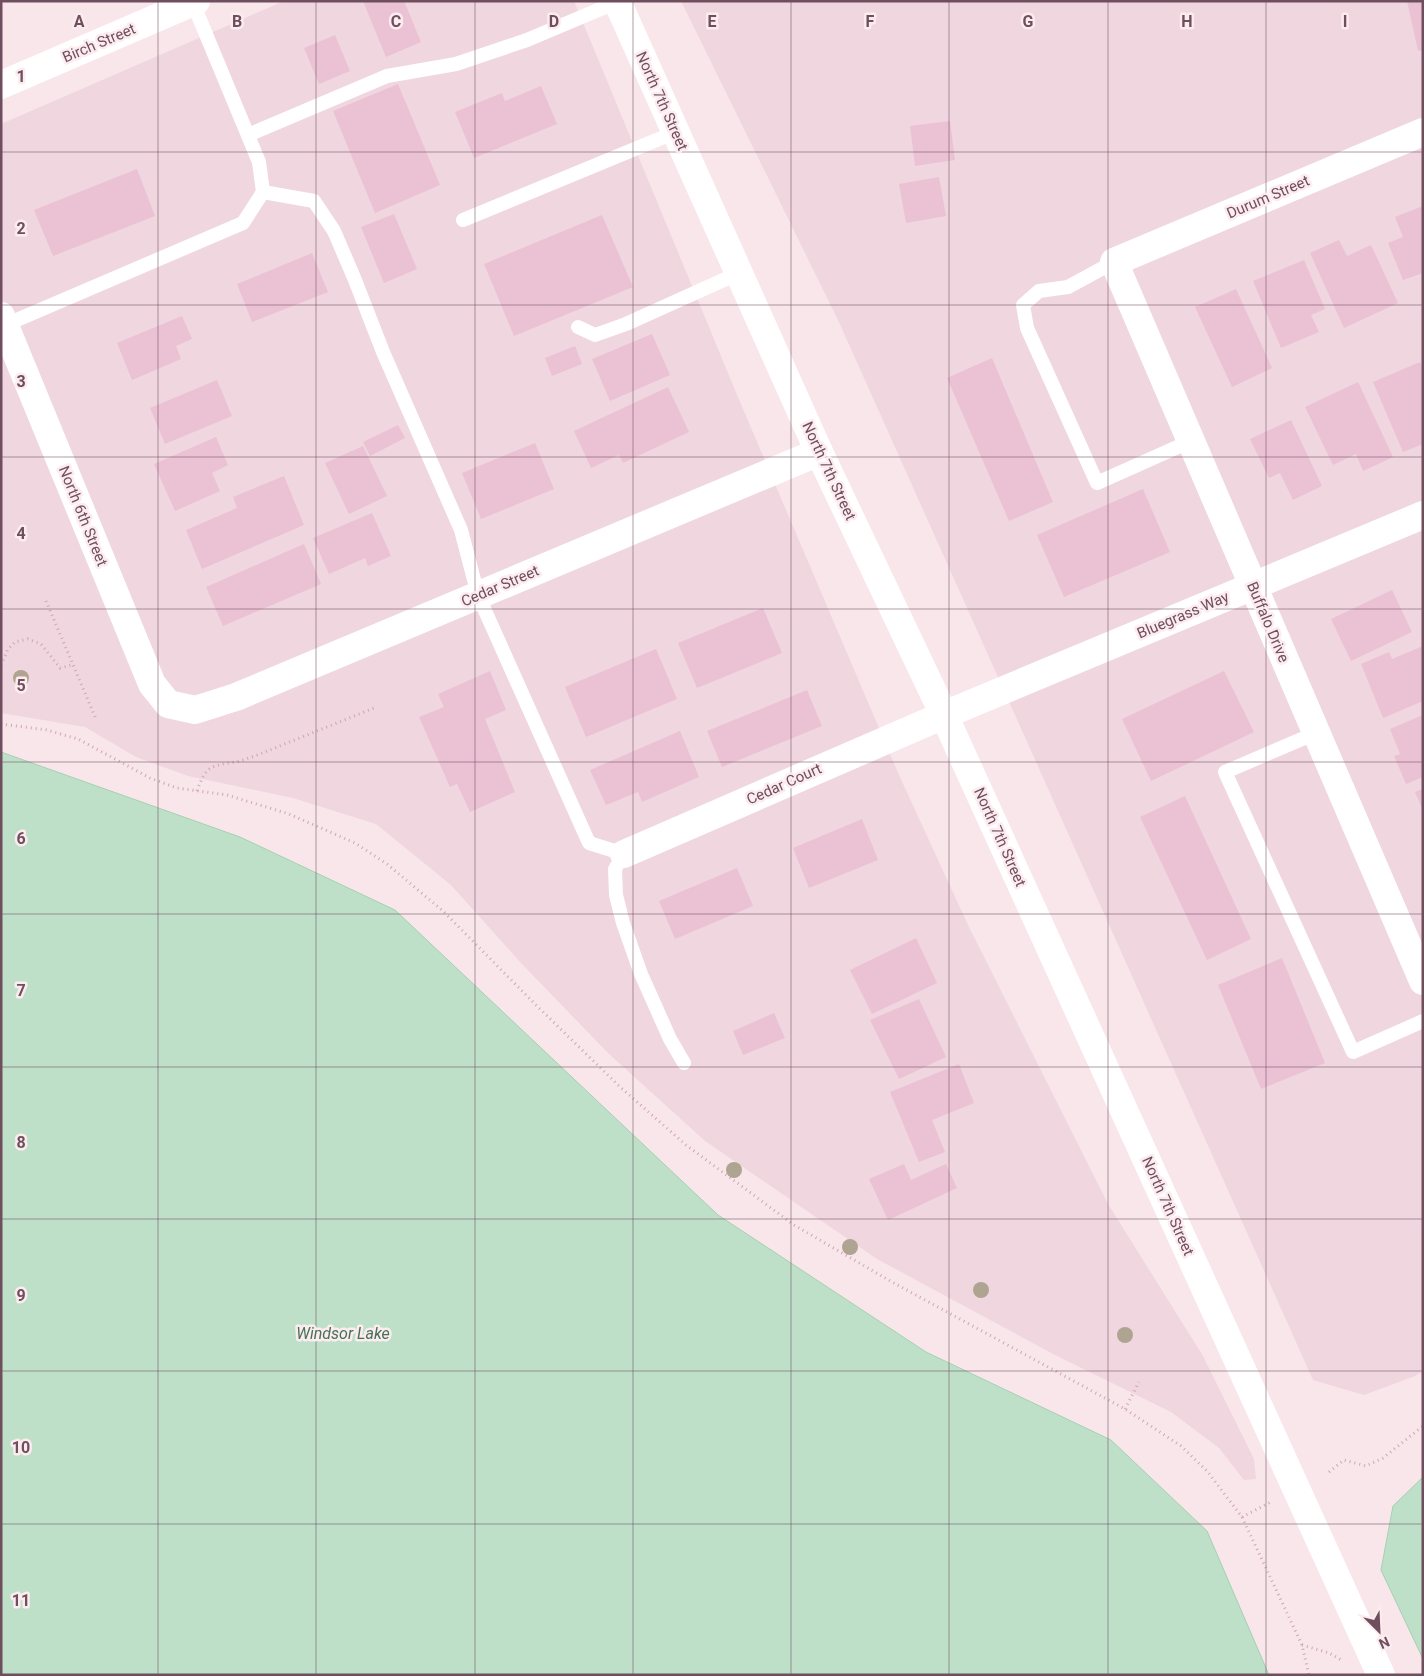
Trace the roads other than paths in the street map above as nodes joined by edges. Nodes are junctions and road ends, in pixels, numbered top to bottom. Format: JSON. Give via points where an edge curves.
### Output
{"nodes":[{"id":1,"x":194,"y":2,"type":"edge"},
{"id":2,"x":617,"y":2,"type":"edge"},
{"id":3,"x":160,"y":8,"type":"edge"},
{"id":4,"x":1,"y":85,"type":"edge"},
{"id":5,"x":676,"y":132,"type":"junction"},
{"id":6,"x":1423,"y":132,"type":"edge"},
{"id":7,"x":248,"y":135,"type":"junction"},
{"id":8,"x":263,"y":192,"type":"junction"},
{"id":9,"x":463,"y":220,"type":"dead end"},
{"id":10,"x":1114,"y":262,"type":"junction"},
{"id":11,"x":739,"y":273,"type":"junction"},
{"id":12,"x":3,"y":321,"type":"edge"},
{"id":13,"x":578,"y":327,"type":"dead end"},
{"id":14,"x":1191,"y":441,"type":"junction"},
{"id":15,"x":819,"y":452,"type":"junction"},
{"id":16,"x":1423,"y":515,"type":"edge"},
{"id":17,"x":1253,"y":586,"type":"junction"},
{"id":18,"x":478,"y":595,"type":"junction"},
{"id":19,"x":178,"y":706,"type":"joint"},
{"id":20,"x":944,"y":714,"type":"junction"},
{"id":21,"x":1316,"y":733,"type":"junction"},
{"id":22,"x":624,"y":854,"type":"junction"},
{"id":23,"x":1423,"y":981,"type":"edge"},
{"id":24,"x":1423,"y":1021,"type":"edge"},
{"id":25,"x":684,"y":1063,"type":"dead end"},
{"id":26,"x":1381,"y":1675,"type":"edge"}],
"edges":[{"from":1,"to":3,"type":"street","name":"Birch Street"},
{"from":1,"to":7,"type":"lane"},
{"from":2,"to":5,"type":"street","name":"North 7th Street"},
{"from":2,"to":7,"type":"lane","via":[[527,40],[456,64],[387,76]]},
{"from":3,"to":4,"type":"street","name":"Birch Street"},
{"from":5,"to":9,"type":"lane"},
{"from":5,"to":11,"type":"street","name":"North 7th Street"},
{"from":6,"to":10,"type":"street","name":"Durum Street"},
{"from":7,"to":8,"type":"lane","via":[[259,162]]},
{"from":8,"to":12,"type":"lane","via":[[243,223]]},
{"from":8,"to":18,"type":"lane","via":[[314,201],[334,231],[461,530]]},
{"from":10,"to":14,"type":"street","name":"Buffalo Drive"},
{"from":10,"to":14,"type":"lane","via":[[1068,287],[1039,291],[1023,304],[1027,328],[1097,483]]},
{"from":11,"to":13,"type":"lane","via":[[595,335]]},
{"from":11,"to":15,"type":"street","name":"North 7th Street"},
{"from":12,"to":19,"type":"street","name":"North 6th Street","via":[[152,684],[168,704]]},
{"from":14,"to":17,"type":"street","name":"Buffalo Drive"},
{"from":15,"to":18,"type":"street","name":"Cedar Street"},
{"from":15,"to":20,"type":"street","name":"North 7th Street"},
{"from":16,"to":17,"type":"street","name":"Bluegrass Way"},
{"from":17,"to":20,"type":"street","name":"Bluegrass Way"},
{"from":17,"to":21,"type":"street","name":"Buffalo Drive"},
{"from":18,"to":19,"type":"street","name":"Cedar Street","via":[[236,697],[195,710]]},
{"from":18,"to":22,"type":"lane","via":[[589,843]]},
{"from":20,"to":22,"type":"street","name":"Cedar Court"},
{"from":20,"to":26,"type":"street","name":"North 7th Street"},
{"from":21,"to":23,"type":"street","name":"Buffalo Drive"},
{"from":21,"to":24,"type":"lane","via":[[1225,772],[1353,1052]]},
{"from":22,"to":25,"type":"lane","via":[[615,869],[616,895],[623,923],[644,982]]}]}
